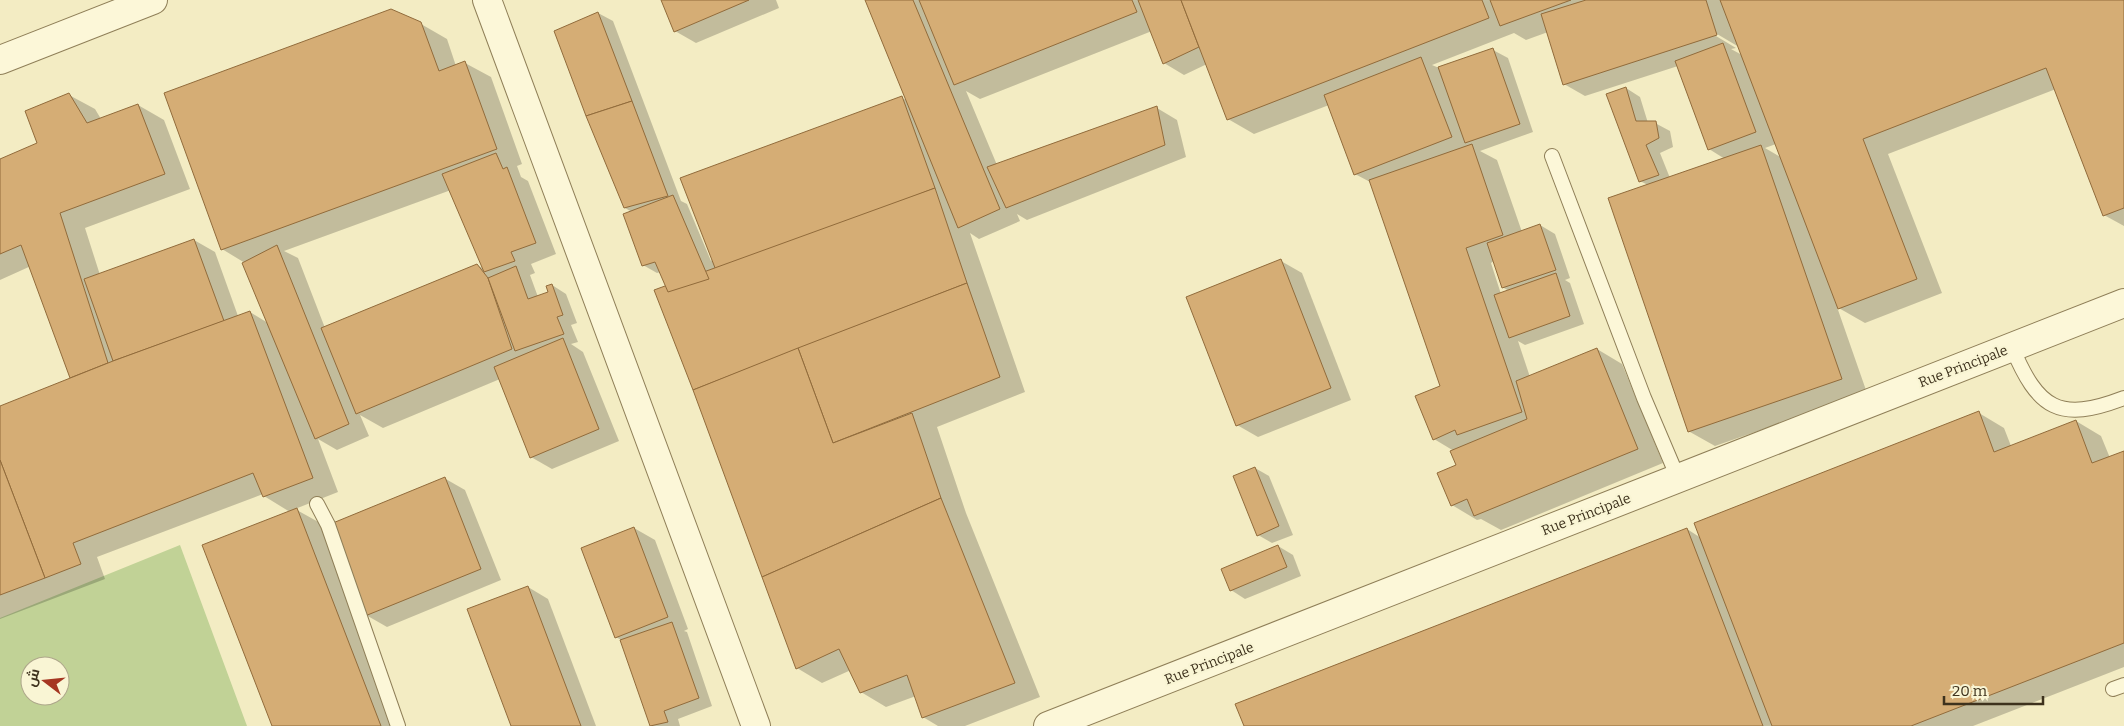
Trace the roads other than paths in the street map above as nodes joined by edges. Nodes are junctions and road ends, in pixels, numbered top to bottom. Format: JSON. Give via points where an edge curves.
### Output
{"nodes":[{"id":1,"x":153,"y":0,"type":"edge"},
{"id":2,"x":487,"y":0,"type":"edge"},
{"id":3,"x":0,"y":60,"type":"edge"},
{"id":4,"x":1552,"y":156,"type":"dead end"},
{"id":5,"x":2124,"y":303,"type":"edge"},
{"id":6,"x":2012,"y":347,"type":"junction"},
{"id":7,"x":2124,"y":398,"type":"edge"},
{"id":8,"x":1678,"y":478,"type":"junction"},
{"id":9,"x":317,"y":504,"type":"dead end"},
{"id":10,"x":398,"y":726,"type":"edge"},
{"id":11,"x":756,"y":726,"type":"edge"},
{"id":12,"x":1048,"y":726,"type":"edge"}],
"edges":[{"from":1,"to":3,"type":"street"},
{"from":2,"to":11,"type":"street"},
{"from":4,"to":8,"type":"lane","via":[[1644,398]]},
{"from":5,"to":6,"type":"street","name":"Rue Principale"},
{"from":6,"to":7,"type":"lane","via":[[2031,387],[2056,406],[2086,410]]},
{"from":6,"to":8,"type":"street","name":"Rue Principale"},
{"from":8,"to":12,"type":"street","name":"Rue Principale"},
{"from":9,"to":10,"type":"lane","via":[[328,525]]}]}
